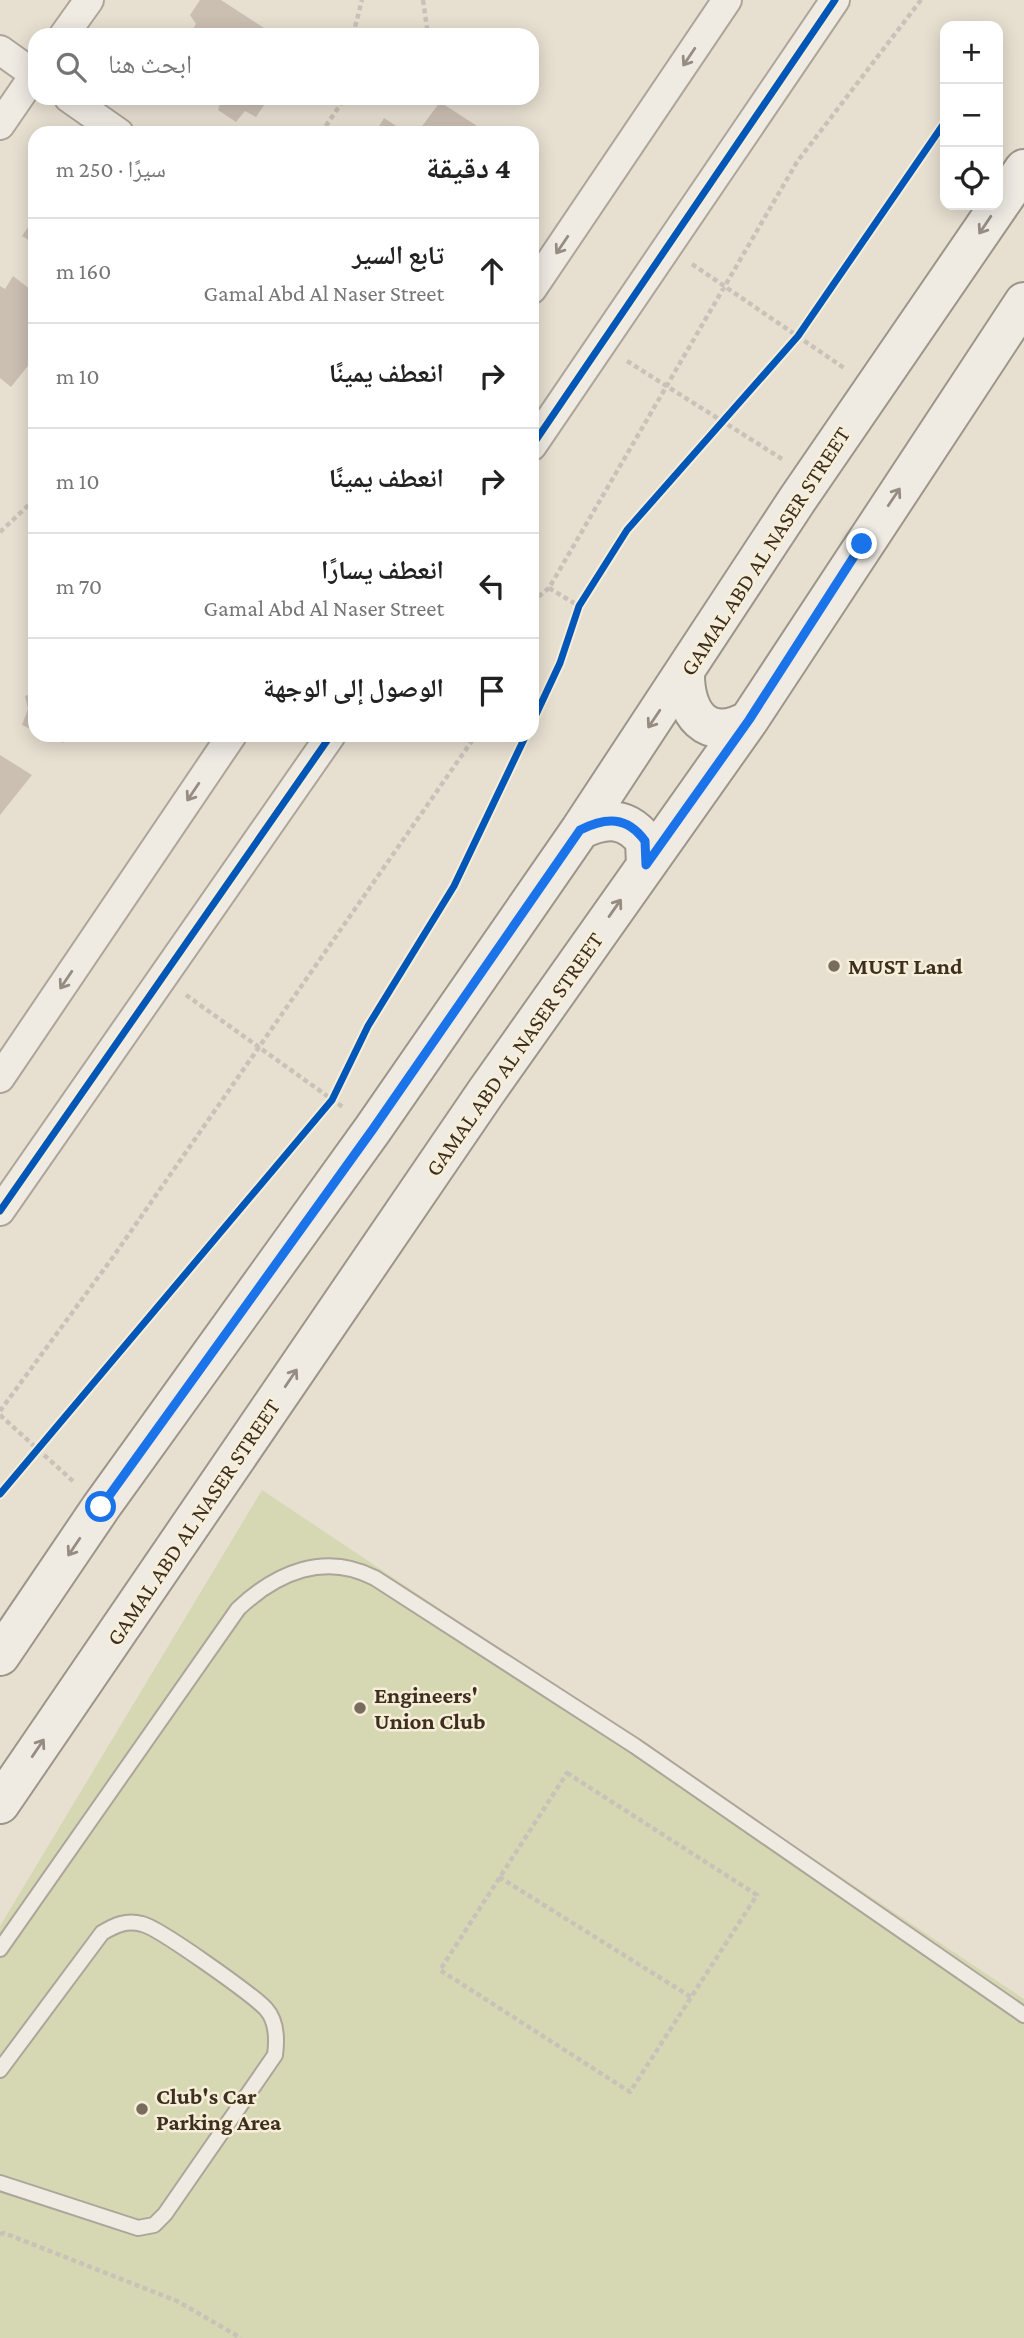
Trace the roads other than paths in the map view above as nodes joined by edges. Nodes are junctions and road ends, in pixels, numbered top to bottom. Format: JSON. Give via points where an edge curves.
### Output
{"nodes":[{"id":1,"x":89,"y":0,"type":"edge"},
{"id":2,"x":727,"y":0,"type":"edge"},
{"id":3,"x":835,"y":0,"type":"edge"},
{"id":4,"x":69,"y":28,"type":"edge"},
{"id":5,"x":0,"y":50,"type":"edge"},
{"id":6,"x":28,"y":69,"type":"edge"},
{"id":7,"x":28,"y":84,"type":"edge"},
{"id":8,"x":79,"y":105,"type":"edge"},
{"id":9,"x":0,"y":124,"type":"edge"},
{"id":10,"x":109,"y":126,"type":"edge"},
{"id":11,"x":1024,"y":169,"type":"edge"},
{"id":12,"x":539,"y":279,"type":"edge"},
{"id":13,"x":1024,"y":302,"type":"edge"},
{"id":14,"x":539,"y":436,"type":"edge"},
{"id":15,"x":685,"y":672,"type":"junction"},
{"id":16,"x":749,"y":720,"type":"junction"},
{"id":17,"x":227,"y":742,"type":"edge"},
{"id":18,"x":326,"y":742,"type":"edge"},
{"id":19,"x":580,"y":830,"type":"junction"},
{"id":20,"x":646,"y":865,"type":"junction"},
{"id":21,"x":0,"y":1078,"type":"edge"},
{"id":22,"x":0,"y":1211,"type":"edge"},
{"id":23,"x":0,"y":1656,"type":"edge"},
{"id":24,"x":0,"y":1804,"type":"edge"},
{"id":25,"x":0,"y":1949,"type":"edge"},
{"id":26,"x":1024,"y":2015,"type":"edge"},
{"id":27,"x":0,"y":2070,"type":"edge"},
{"id":28,"x":0,"y":2183,"type":"edge"}],
"edges":[{"from":1,"to":4,"type":"street"},
{"from":2,"to":12,"type":"street","one_way":true},
{"from":3,"to":14,"type":"street"},
{"from":5,"to":6,"type":"street"},
{"from":7,"to":9,"type":"street"},
{"from":8,"to":10,"type":"street"},
{"from":11,"to":15,"type":"main road","name":"GAMAL ABD AL NASER STREET","one_way":true},
{"from":16,"to":13,"type":"main road","name":"GAMAL ABD AL NASER STREET","one_way":true},
{"from":15,"to":16,"type":"main road","via":[[687,704],[703,722],[726,729]]},
{"from":15,"to":19,"type":"main road","name":"GAMAL ABD AL NASER STREET","one_way":true},
{"from":16,"to":20,"type":"main road","name":"GAMAL ABD AL NASER STREET"},
{"from":17,"to":21,"type":"street","one_way":true},
{"from":18,"to":22,"type":"street"},
{"from":19,"to":20,"type":"main road","via":[[604,820],[628,824],[645,841]]},
{"from":19,"to":23,"type":"main road","name":"GAMAL ABD AL NASER STREET","one_way":true},
{"from":24,"to":20,"type":"main road","name":"GAMAL ABD AL NASER STREET","one_way":true},
{"from":25,"to":26,"type":"lane","via":[[238,1609],[274,1580],[329,1564],[361,1570],[375,1578],[635,1746]]},
{"from":27,"to":28,"type":"lane","via":[[92,1944],[115,1925],[130,1922],[159,1930],[267,2010],[276,2034],[275,2055],[154,2225],[130,2227]]}]}
